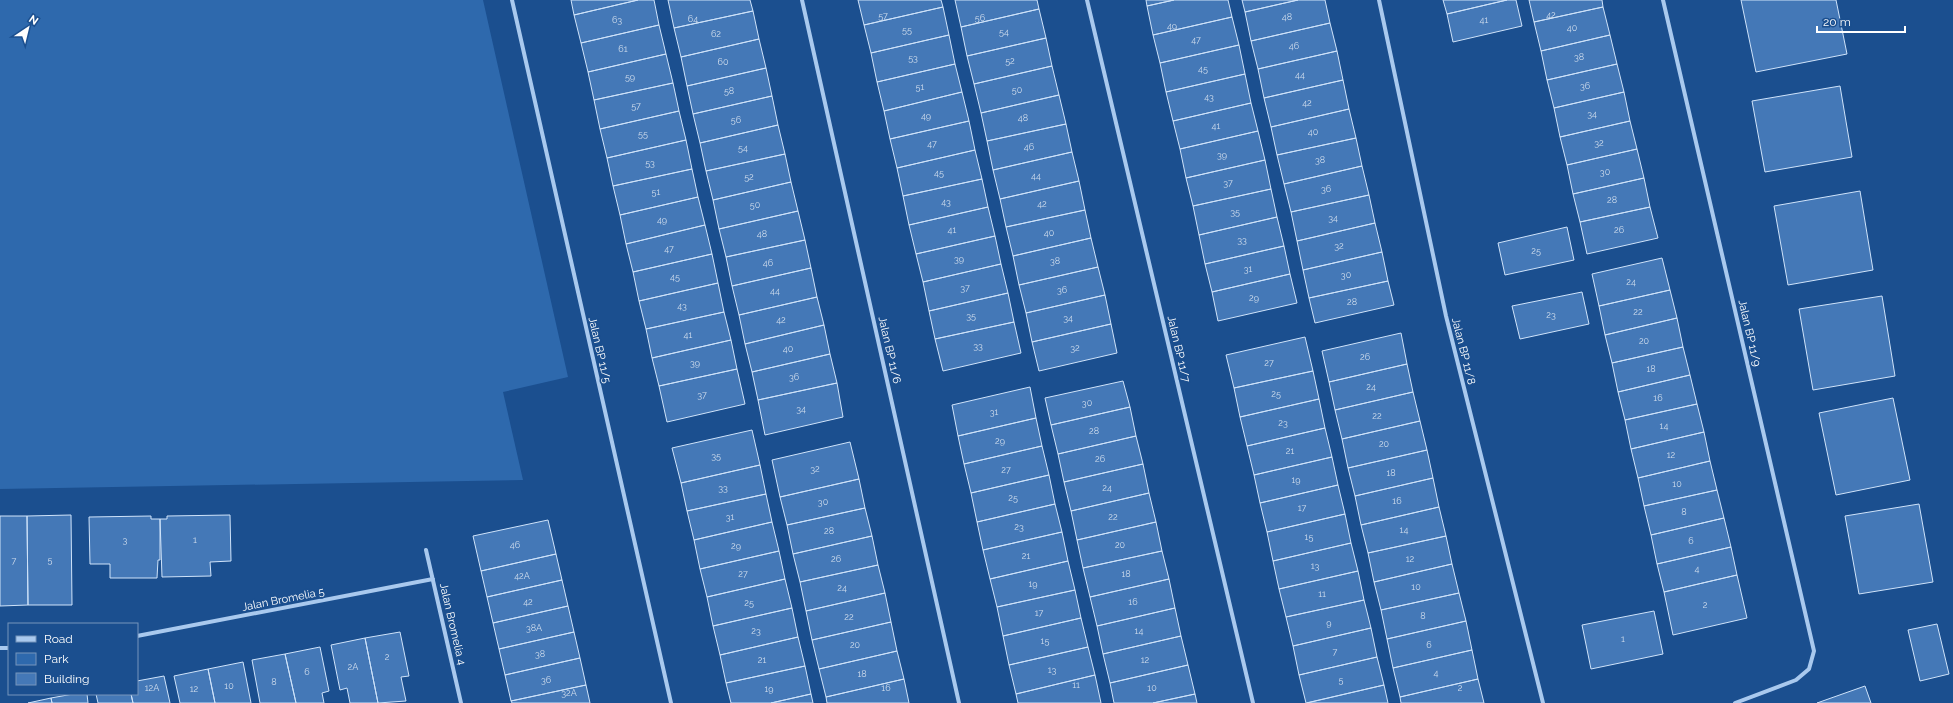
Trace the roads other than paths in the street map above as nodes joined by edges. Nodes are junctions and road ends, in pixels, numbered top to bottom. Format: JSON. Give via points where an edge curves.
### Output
{"nodes":[{"id":1,"x":512,"y":0,"type":"edge"},
{"id":2,"x":802,"y":0,"type":"edge"},
{"id":3,"x":1087,"y":0,"type":"edge"},
{"id":4,"x":1379,"y":0,"type":"edge"},
{"id":5,"x":1664,"y":0,"type":"edge"},
{"id":6,"x":426,"y":550,"type":"dead end"},
{"id":7,"x":433,"y":579,"type":"junction"},
{"id":8,"x":138,"y":636,"type":"edge"},
{"id":9,"x":461,"y":703,"type":"edge"},
{"id":10,"x":671,"y":703,"type":"edge"},
{"id":11,"x":959,"y":703,"type":"edge"},
{"id":12,"x":1253,"y":703,"type":"edge"},
{"id":13,"x":1543,"y":703,"type":"edge"},
{"id":14,"x":1735,"y":703,"type":"edge"}],
"edges":[{"from":1,"to":10,"type":"street","name":"Jalan BP 11/5"},
{"from":2,"to":11,"type":"street","name":"Jalan BP 11/6"},
{"from":3,"to":12,"type":"street","name":"Jalan BP 11/7"},
{"from":4,"to":13,"type":"street","name":"Jalan BP 11/8","via":[[1446,316]]},
{"from":5,"to":14,"type":"street","name":"Jalan BP 11/9","via":[[1814,651],[1809,670],[1796,680]]},
{"from":6,"to":7,"type":"street","name":"Jalan Bromelia 4"},
{"from":7,"to":8,"type":"street","name":"Jalan Bromelia 5"},
{"from":7,"to":9,"type":"street","name":"Jalan Bromelia 4"}]}
